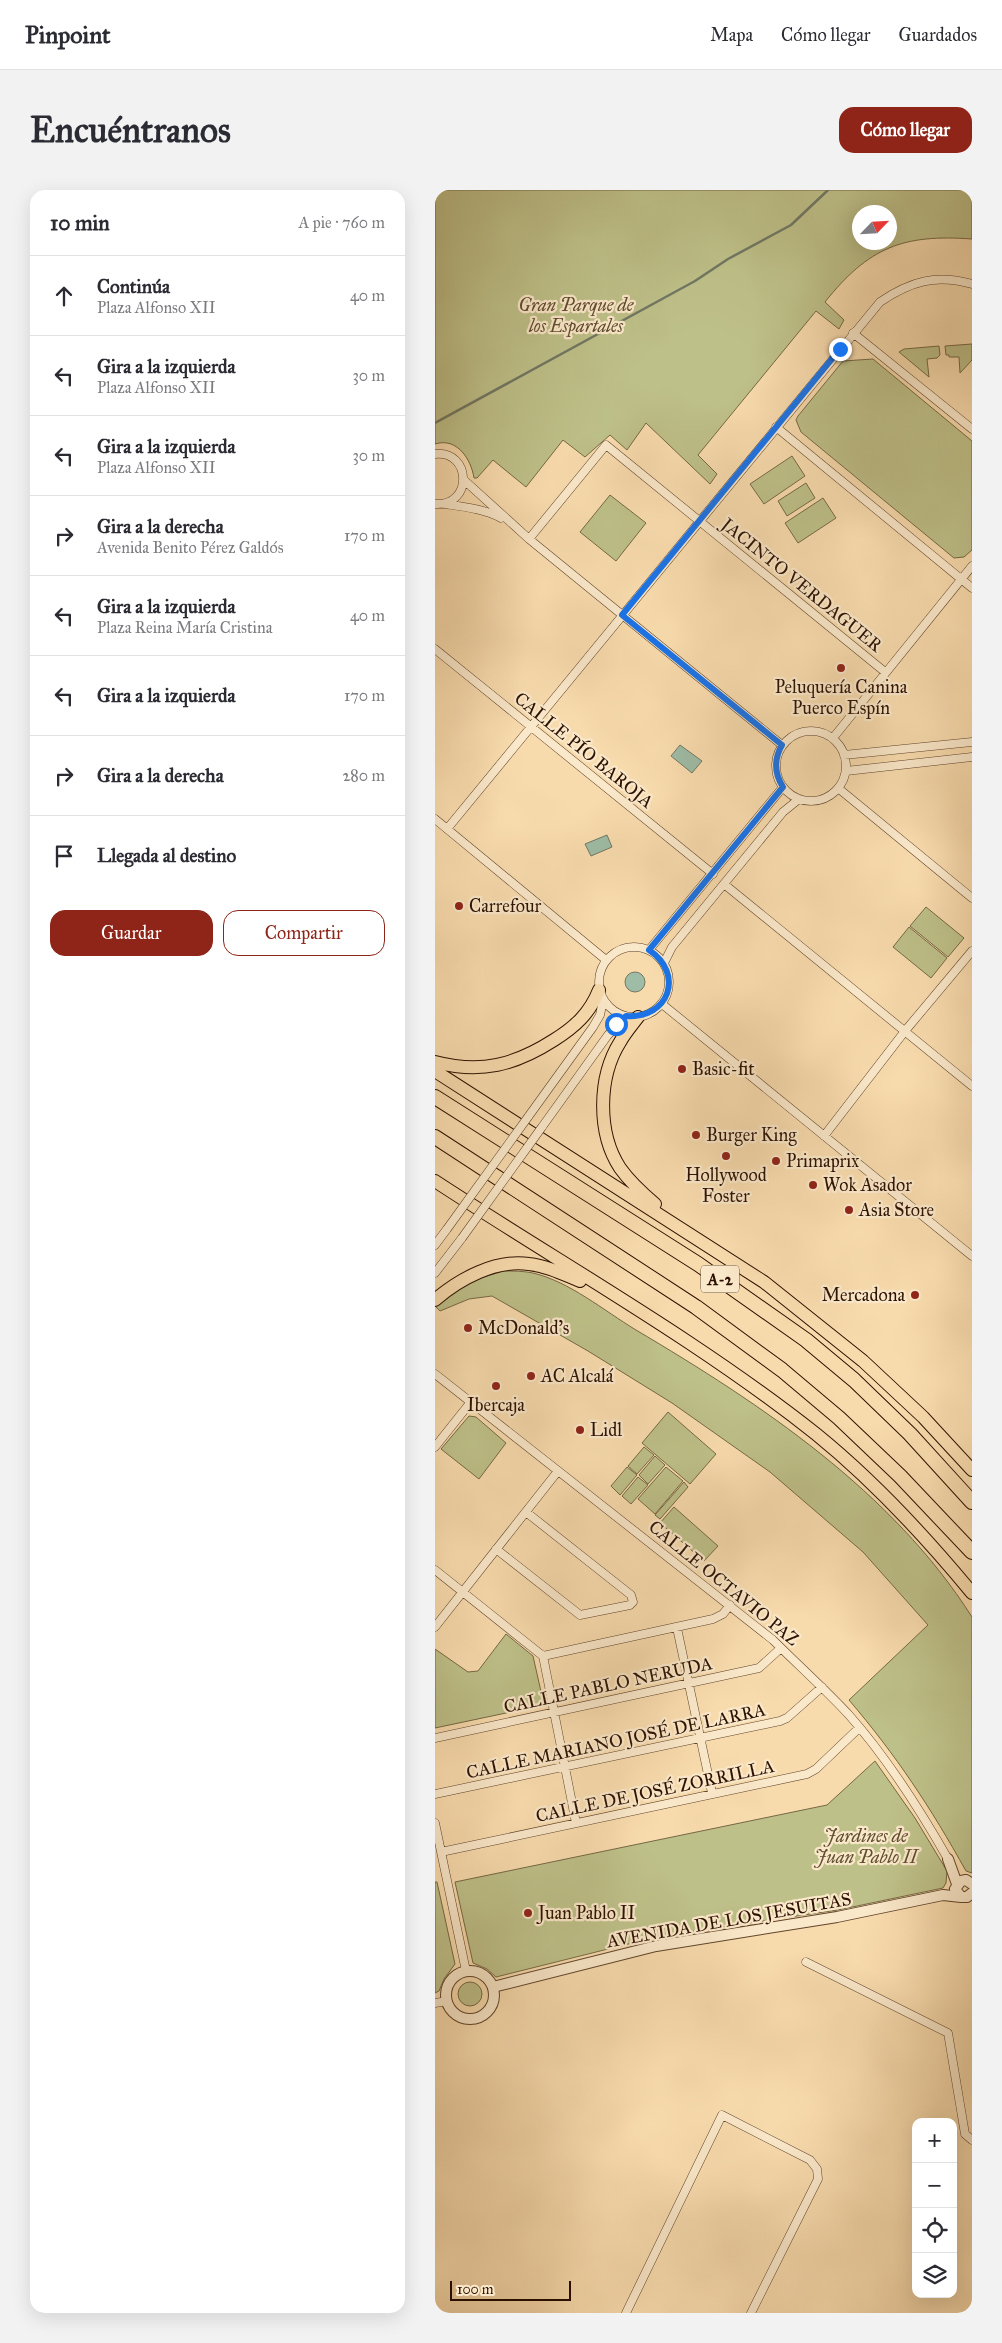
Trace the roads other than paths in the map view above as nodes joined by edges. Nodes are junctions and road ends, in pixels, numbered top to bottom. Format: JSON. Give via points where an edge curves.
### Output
{"nodes":[{"id":1,"x":972,"y":284,"type":"edge"},
{"id":2,"x":853,"y":333,"type":"junction"},
{"id":3,"x":776,"y":427,"type":"junction"},
{"id":4,"x":972,"y":429,"type":"edge"},
{"id":5,"x":435,"y":454,"type":"edge"},
{"id":6,"x":464,"y":480,"type":"junction"},
{"id":7,"x":439,"y":504,"type":"edge"},
{"id":8,"x":699,"y":520,"type":"junction"},
{"id":9,"x":516,"y":527,"type":"junction"},
{"id":10,"x":529,"y":539,"type":"junction"},
{"id":11,"x":972,"y":566,"type":"edge"},
{"id":12,"x":962,"y":579,"type":"junction"},
{"id":13,"x":972,"y":588,"type":"edge"},
{"id":14,"x":622,"y":615,"type":"junction"},
{"id":15,"x":435,"y":649,"type":"edge"},
{"id":16,"x":885,"y":672,"type":"junction"},
{"id":17,"x":531,"y":726,"type":"junction"},
{"id":18,"x":833,"y":738,"type":"junction"},
{"id":19,"x":972,"y":742,"type":"edge"},
{"id":20,"x":782,"y":745,"type":"junction"},
{"id":21,"x":844,"y":755,"type":"junction"},
{"id":22,"x":972,"y":757,"type":"edge"},
{"id":23,"x":846,"y":771,"type":"junction"},
{"id":24,"x":783,"y":787,"type":"junction"},
{"id":25,"x":838,"y":788,"type":"junction"},
{"id":26,"x":799,"y":799,"type":"junction"},
{"id":27,"x":435,"y":818,"type":"edge"},
{"id":28,"x":447,"y":829,"type":"junction"},
{"id":29,"x":713,"y":874,"type":"junction"},
{"id":30,"x":724,"y":884,"type":"junction"},
{"id":31,"x":972,"y":898,"type":"edge"},
{"id":32,"x":649,"y":950,"type":"junction"},
{"id":33,"x":972,"y":951,"type":"edge"},
{"id":34,"x":606,"y":960,"type":"junction"},
{"id":35,"x":664,"y":963,"type":"junction"},
{"id":36,"x":601,"y":995,"type":"junction"},
{"id":37,"x":662,"y":1004,"type":"junction"},
{"id":38,"x":632,"y":1017,"type":"junction"},
{"id":39,"x":905,"y":1031,"type":"junction"},
{"id":40,"x":435,"y":1062,"type":"edge"},
{"id":41,"x":435,"y":1071,"type":"edge"},
{"id":42,"x":972,"y":1086,"type":"edge"},
{"id":43,"x":435,"y":1097,"type":"edge"},
{"id":44,"x":824,"y":1136,"type":"junction"},
{"id":45,"x":435,"y":1137,"type":"edge"},
{"id":46,"x":435,"y":1181,"type":"edge"},
{"id":47,"x":435,"y":1244,"type":"edge"},
{"id":48,"x":972,"y":1256,"type":"edge"},
{"id":49,"x":435,"y":1273,"type":"edge"},
{"id":50,"x":752,"y":1274,"type":"junction"},
{"id":51,"x":435,"y":1300,"type":"edge"},
{"id":52,"x":653,"y":1319,"type":"junction"},
{"id":53,"x":435,"y":1374,"type":"edge"},
{"id":54,"x":471,"y":1404,"type":"junction"},
{"id":55,"x":435,"y":1447,"type":"edge"},
{"id":56,"x":972,"y":1470,"type":"edge"},
{"id":57,"x":558,"y":1471,"type":"junction"},
{"id":58,"x":972,"y":1502,"type":"edge"},
{"id":59,"x":526,"y":1512,"type":"junction"},
{"id":60,"x":959,"y":1539,"type":"junction"},
{"id":61,"x":496,"y":1549,"type":"junction"},
{"id":62,"x":972,"y":1552,"type":"edge"},
{"id":63,"x":972,"y":1559,"type":"edge"},
{"id":64,"x":435,"y":1570,"type":"edge"},
{"id":65,"x":463,"y":1591,"type":"junction"},
{"id":66,"x":972,"y":1593,"type":"edge"},
{"id":67,"x":730,"y":1605,"type":"junction"},
{"id":68,"x":435,"y":1627,"type":"edge"},
{"id":69,"x":677,"y":1628,"type":"junction"},
{"id":70,"x":781,"y":1648,"type":"junction"},
{"id":71,"x":543,"y":1656,"type":"junction"},
{"id":72,"x":688,"y":1683,"type":"junction"},
{"id":73,"x":822,"y":1687,"type":"junction"},
{"id":74,"x":554,"y":1711,"type":"junction"},
{"id":75,"x":859,"y":1728,"type":"junction"},
{"id":76,"x":435,"y":1738,"type":"edge"},
{"id":77,"x":701,"y":1738,"type":"junction"},
{"id":78,"x":566,"y":1767,"type":"junction"},
{"id":79,"x":712,"y":1793,"type":"junction"},
{"id":80,"x":435,"y":1794,"type":"edge"},
{"id":81,"x":435,"y":1823,"type":"edge"},
{"id":82,"x":577,"y":1823,"type":"junction"},
{"id":83,"x":441,"y":1852,"type":"junction"},
{"id":84,"x":948,"y":1859,"type":"joint"},
{"id":85,"x":967,"y":1888,"type":"edge"},
{"id":86,"x":806,"y":1962,"type":"dead end"},
{"id":87,"x":466,"y":1971,"type":"junction"},
{"id":88,"x":493,"y":1987,"type":"junction"},
{"id":89,"x":447,"y":2001,"type":"junction"},
{"id":90,"x":435,"y":2004,"type":"edge"},
{"id":91,"x":972,"y":2140,"type":"edge"},
{"id":92,"x":629,"y":2312,"type":"edge"},
{"id":93,"x":751,"y":2313,"type":"edge"}],
"edges":[{"from":1,"to":2,"type":"street","via":[[939,278],[900,288],[880,302]]},
{"from":2,"to":3,"type":"street"},
{"from":2,"to":4,"type":"street"},
{"from":3,"to":8,"type":"street"},
{"from":3,"to":12,"type":"street"},
{"from":5,"to":6,"type":"street","via":[[454,459],[463,472]]},
{"from":6,"to":7,"type":"street","via":[[455,498]]},
{"from":6,"to":9,"type":"street"},
{"from":7,"to":9,"type":"street","via":[[492,513]]},
{"from":8,"to":10,"type":"street","name":"JACINTO VERDAGUER","via":[[606,445]]},
{"from":8,"to":14,"type":"street"},
{"from":8,"to":16,"type":"street","name":"JACINTO VERDAGUER"},
{"from":9,"to":10,"type":"street"},
{"from":10,"to":14,"type":"street"},
{"from":11,"to":12,"type":"street"},
{"from":12,"to":13,"type":"street"},
{"from":12,"to":16,"type":"street"},
{"from":14,"to":17,"type":"street"},
{"from":14,"to":20,"type":"street"},
{"from":15,"to":17,"type":"street","name":"CALLE PÍO BAROJA"},
{"from":16,"to":18,"type":"street"},
{"from":17,"to":28,"type":"street"},
{"from":17,"to":29,"type":"street","name":"CALLE PÍO BAROJA"},
{"from":18,"to":20,"type":"street","via":[[813,730],[792,736]]},
{"from":18,"to":21,"type":"street"},
{"from":19,"to":21,"type":"street"},
{"from":20,"to":24,"type":"street","via":[[776,771]]},
{"from":21,"to":23,"type":"street"},
{"from":22,"to":23,"type":"street"},
{"from":23,"to":25,"type":"street"},
{"from":24,"to":26,"type":"street"},
{"from":24,"to":29,"type":"street"},
{"from":25,"to":26,"type":"street","via":[[827,798]]},
{"from":25,"to":31,"type":"street"},
{"from":26,"to":30,"type":"street","via":[[783,812]]},
{"from":27,"to":28,"type":"street"},
{"from":28,"to":34,"type":"street"},
{"from":29,"to":32,"type":"street"},
{"from":30,"to":35,"type":"street","via":[[677,941]]},
{"from":30,"to":39,"type":"street"},
{"from":32,"to":34,"type":"street","via":[[626,947]]},
{"from":32,"to":35,"type":"street"},
{"from":33,"to":39,"type":"street"},
{"from":34,"to":36,"type":"street","via":[[600,972]]},
{"from":35,"to":37,"type":"street","via":[[669,984]]},
{"from":36,"to":38,"type":"street","via":[[616,1012]]},
{"from":36,"to":40,"type":"highway","via":[[587,1015],[570,1030],[518,1060],[478,1068]]},
{"from":36,"to":47,"type":"street","bridge":true,"via":[[600,1015],[593,1027]]},
{"from":37,"to":38,"type":"street","via":[[651,1013]]},
{"from":37,"to":44,"type":"street"},
{"from":38,"to":49,"type":"street","bridge":true,"via":[[607,1035]]},
{"from":38,"to":50,"type":"highway","via":[[619,1042],[605,1084],[605,1124],[619,1166],[637,1189],[656,1205],[737,1259]]},
{"from":39,"to":42,"type":"street"},
{"from":39,"to":44,"type":"street"},
{"from":41,"to":50,"type":"highway"},
{"from":43,"to":58,"type":"highway","number":"A-2","via":[[698,1264],[806,1340],[903,1427]]},
{"from":44,"to":48,"type":"street"},
{"from":45,"to":60,"type":"highway","number":"A-2","via":[[696,1307],[782,1370],[900,1476]]},
{"from":46,"to":52,"type":"highway"},
{"from":50,"to":56,"type":"highway","via":[[863,1361],[923,1417]]},
{"from":51,"to":52,"type":"highway","via":[[446,1290],[485,1270],[527,1263],[569,1276]]},
{"from":52,"to":66,"type":"highway","via":[[725,1367],[823,1441],[918,1530]]},
{"from":53,"to":54,"type":"street","name":"CALLE OCTAVIO PAZ"},
{"from":54,"to":55,"type":"street"},
{"from":54,"to":57,"type":"street","name":"CALLE OCTAVIO PAZ"},
{"from":57,"to":59,"type":"street"},
{"from":57,"to":67,"type":"street","name":"CALLE OCTAVIO PAZ"},
{"from":59,"to":61,"type":"street"},
{"from":59,"to":61,"type":"street","via":[[631,1595],[633,1602],[580,1615]]},
{"from":60,"to":62,"type":"highway","number":"A-2"},
{"from":60,"to":63,"type":"highway"},
{"from":61,"to":65,"type":"street"},
{"from":64,"to":65,"type":"street"},
{"from":65,"to":68,"type":"street"},
{"from":65,"to":71,"type":"street"},
{"from":67,"to":69,"type":"street","via":[[713,1619]]},
{"from":67,"to":70,"type":"street","name":"CALLE OCTAVIO PAZ"},
{"from":69,"to":71,"type":"street"},
{"from":69,"to":72,"type":"street"},
{"from":70,"to":72,"type":"street","name":"CALLE PABLO NERUDA","via":[[759,1668]]},
{"from":70,"to":73,"type":"street","name":"CALLE OCTAVIO PAZ"},
{"from":71,"to":74,"type":"street"},
{"from":72,"to":74,"type":"street","name":"CALLE PABLO NERUDA"},
{"from":72,"to":77,"type":"street"},
{"from":73,"to":75,"type":"street","name":"CALLE OCTAVIO PAZ"},
{"from":73,"to":77,"type":"street","name":"CALLE MARIANO JOSÉ DE LARRA","via":[[787,1718]]},
{"from":74,"to":76,"type":"street","name":"CALLE PABLO NERUDA"},
{"from":74,"to":78,"type":"street"},
{"from":75,"to":79,"type":"street","name":"CALLE DE JOSÉ ZORRILLA","via":[[807,1774]]},
{"from":75,"to":84,"type":"street","name":"CALLE OCTAVIO PAZ","via":[[921,1810]]},
{"from":77,"to":78,"type":"street","name":"CALLE MARIANO JOSÉ DE LARRA"},
{"from":77,"to":79,"type":"street"},
{"from":78,"to":80,"type":"street","name":"CALLE MARIANO JOSÉ DE LARRA"},
{"from":78,"to":82,"type":"street"},
{"from":79,"to":82,"type":"street","name":"CALLE DE JOSÉ ZORRILLA"},
{"from":81,"to":83,"type":"street"},
{"from":82,"to":83,"type":"street","name":"CALLE DE JOSÉ ZORRILLA"},
{"from":83,"to":87,"type":"street"},
{"from":84,"to":85,"type":"street","name":"CALLE OCTAVIO PAZ"},
{"from":85,"to":88,"type":"street","name":"AVENIDA DE LOS JESUITAS","via":[[837,1917],[656,1946]]},
{"from":86,"to":91,"type":"street","via":[[948,2034],[965,2134]]},
{"from":87,"to":88,"type":"street","via":[[479,1973]]},
{"from":87,"to":89,"type":"street","via":[[453,1979]]},
{"from":88,"to":89,"type":"street","via":[[493,2003],[477,2018],[462,2017]]},
{"from":89,"to":90,"type":"street"},
{"from":92,"to":93,"type":"street","via":[[722,2115],[810,2160],[817,2169],[818,2178]]}]}
